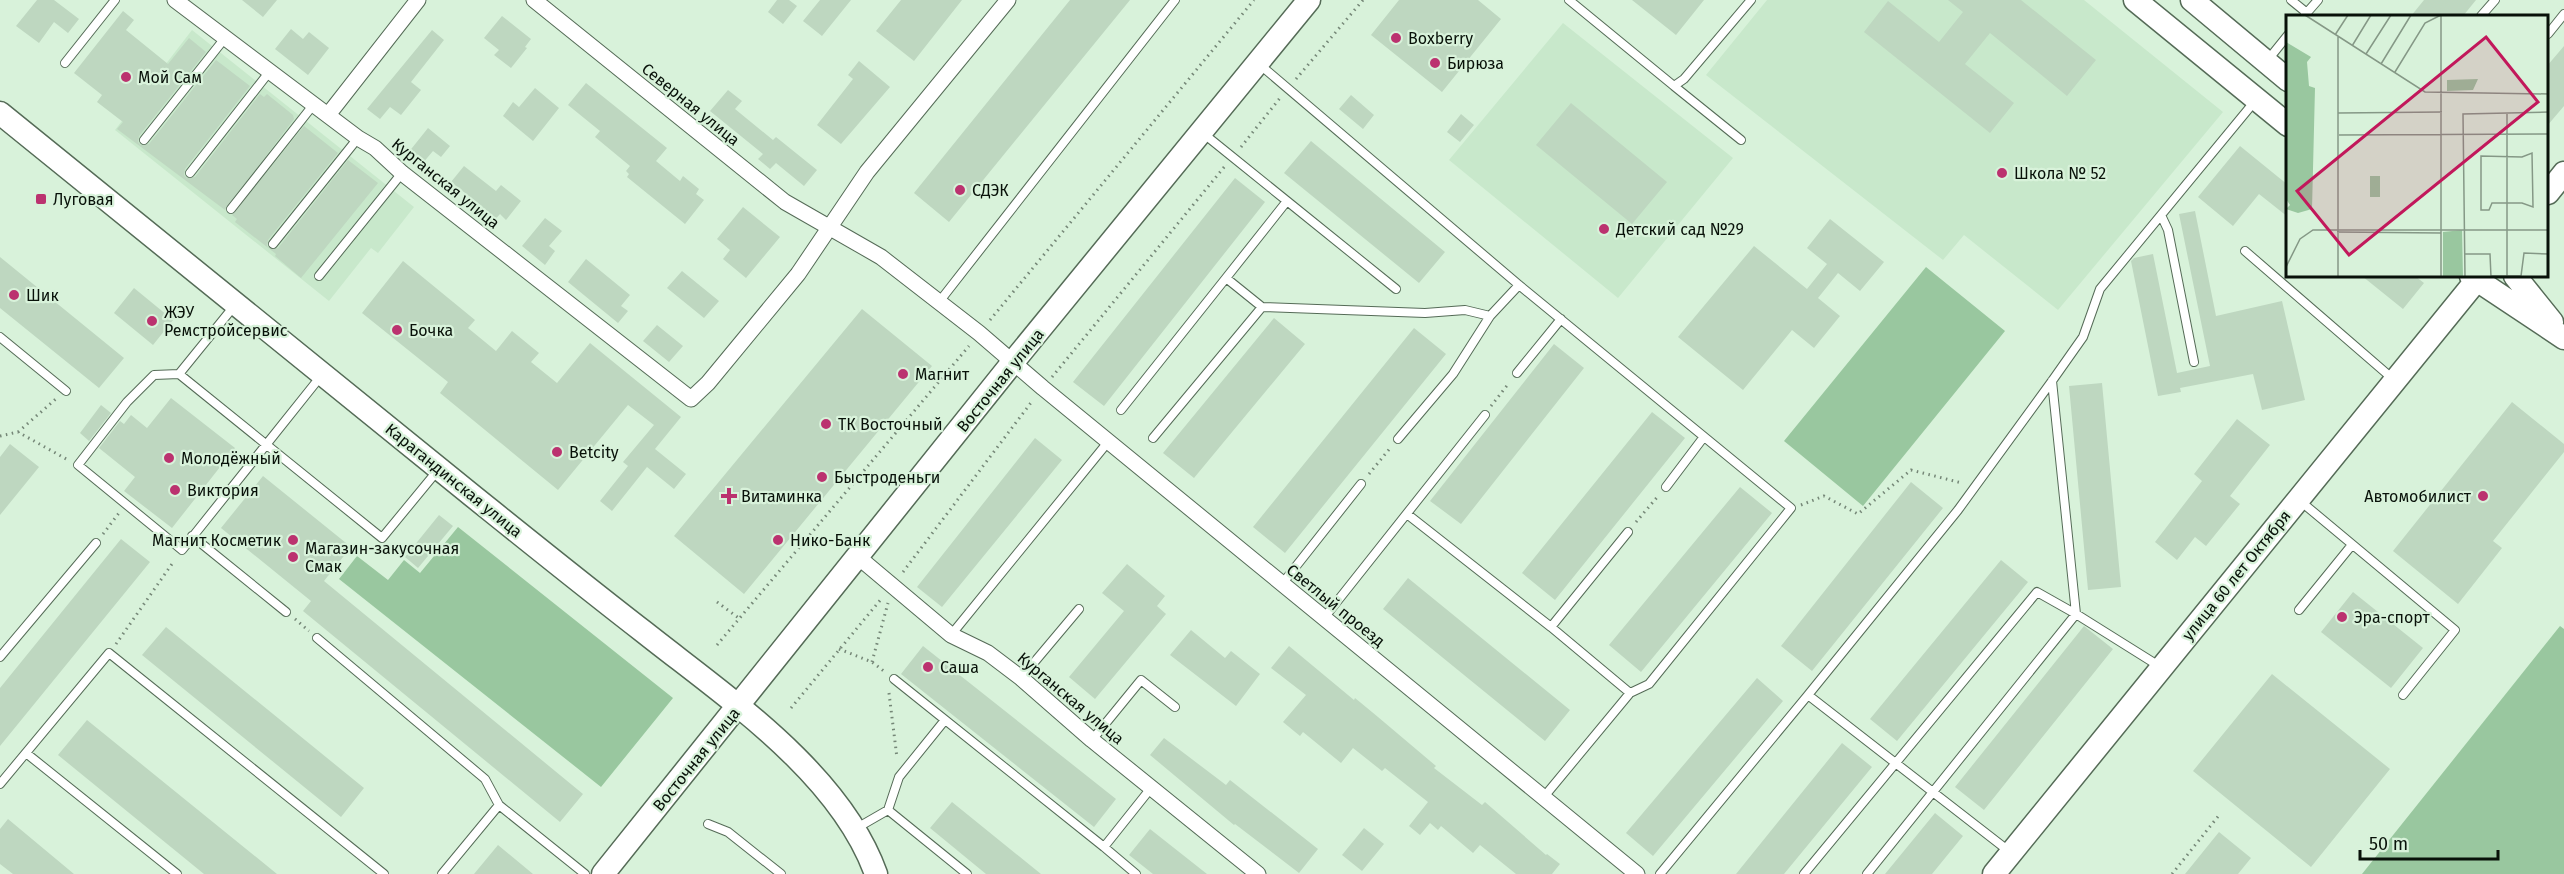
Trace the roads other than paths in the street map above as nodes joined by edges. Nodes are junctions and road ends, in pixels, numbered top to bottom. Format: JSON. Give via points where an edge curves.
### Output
{"nodes":[{"id":1,"x":116,"y":0,"type":"edge"},
{"id":2,"x":175,"y":0,"type":"edge"},
{"id":3,"x":417,"y":0,"type":"edge"},
{"id":4,"x":534,"y":0,"type":"edge"},
{"id":5,"x":1008,"y":0,"type":"edge"},
{"id":6,"x":1174,"y":0,"type":"edge"},
{"id":7,"x":1309,"y":0,"type":"edge"},
{"id":8,"x":1569,"y":0,"type":"edge"},
{"id":9,"x":1751,"y":0,"type":"edge"},
{"id":10,"x":2135,"y":0,"type":"edge"},
{"id":11,"x":2192,"y":0,"type":"edge"},
{"id":12,"x":2291,"y":0,"type":"edge"},
{"id":13,"x":2318,"y":0,"type":"edge"},
{"id":14,"x":2495,"y":0,"type":"edge"},
{"id":15,"x":2564,"y":14,"type":"edge"},
{"id":16,"x":2305,"y":15,"type":"edge"},
{"id":17,"x":2482,"y":15,"type":"edge"},
{"id":18,"x":2549,"y":32,"type":"edge"},
{"id":19,"x":2286,"y":37,"type":"edge"},
{"id":20,"x":225,"y":38,"type":"junction"},
{"id":21,"x":2266,"y":62,"type":"junction"},
{"id":22,"x":65,"y":63,"type":"dead end"},
{"id":23,"x":1258,"y":63,"type":"junction"},
{"id":24,"x":270,"y":71,"type":"junction"},
{"id":25,"x":2286,"y":78,"type":"edge"},
{"id":26,"x":1674,"y":86,"type":"junction"},
{"id":27,"x":2257,"y":99,"type":"junction"},
{"id":28,"x":314,"y":104,"type":"junction"},
{"id":29,"x":0,"y":112,"type":"edge"},
{"id":30,"x":328,"y":115,"type":"junction"},
{"id":31,"x":2286,"y":123,"type":"edge"},
{"id":32,"x":1201,"y":131,"type":"junction"},
{"id":33,"x":357,"y":138,"type":"junction"},
{"id":34,"x":144,"y":140,"type":"dead end"},
{"id":35,"x":1741,"y":140,"type":"dead end"},
{"id":36,"x":190,"y":173,"type":"dead end"},
{"id":37,"x":402,"y":173,"type":"junction"},
{"id":38,"x":2564,"y":173,"type":"edge"},
{"id":39,"x":2549,"y":191,"type":"edge"},
{"id":40,"x":1287,"y":201,"type":"junction"},
{"id":41,"x":231,"y":209,"type":"dead end"},
{"id":42,"x":2161,"y":215,"type":"junction"},
{"id":43,"x":831,"y":228,"type":"junction"},
{"id":44,"x":273,"y":244,"type":"dead end"},
{"id":45,"x":2245,"y":251,"type":"dead end"},
{"id":46,"x":319,"y":276,"type":"dead end"},
{"id":47,"x":1226,"y":278,"type":"junction"},
{"id":48,"x":2475,"y":278,"type":"edge"},
{"id":49,"x":2477,"y":278,"type":"edge"},
{"id":50,"x":2517,"y":278,"type":"edge"},
{"id":51,"x":1519,"y":285,"type":"junction"},
{"id":52,"x":1396,"y":290,"type":"dead end"},
{"id":53,"x":939,"y":302,"type":"junction"},
{"id":54,"x":236,"y":304,"type":"junction"},
{"id":55,"x":1262,"y":308,"type":"junction"},
{"id":56,"x":1490,"y":316,"type":"junction"},
{"id":57,"x":1561,"y":319,"type":"junction"},
{"id":58,"x":0,"y":337,"type":"edge"},
{"id":59,"x":2564,"y":338,"type":"edge"},
{"id":60,"x":1013,"y":362,"type":"junction"},
{"id":61,"x":2194,"y":362,"type":"dead end"},
{"id":62,"x":1517,"y":373,"type":"road end"},
{"id":63,"x":179,"y":374,"type":"junction"},
{"id":64,"x":323,"y":374,"type":"junction"},
{"id":65,"x":2395,"y":380,"type":"junction"},
{"id":66,"x":2052,"y":381,"type":"junction"},
{"id":67,"x":66,"y":391,"type":"road end"},
{"id":68,"x":1121,"y":411,"type":"dead end"},
{"id":69,"x":1485,"y":414,"type":"road end"},
{"id":70,"x":1153,"y":438,"type":"dead end"},
{"id":71,"x":1398,"y":438,"type":"road end"},
{"id":72,"x":1703,"y":438,"type":"junction"},
{"id":73,"x":1108,"y":442,"type":"junction"},
{"id":74,"x":267,"y":445,"type":"junction"},
{"id":75,"x":439,"y":469,"type":"junction"},
{"id":76,"x":1361,"y":484,"type":"road end"},
{"id":77,"x":1666,"y":486,"type":"road end"},
{"id":78,"x":2298,"y":499,"type":"junction"},
{"id":79,"x":1407,"y":514,"type":"junction"},
{"id":80,"x":1628,"y":532,"type":"road end"},
{"id":81,"x":192,"y":536,"type":"junction"},
{"id":82,"x":96,"y":543,"type":"road end"},
{"id":83,"x":2351,"y":546,"type":"junction"},
{"id":84,"x":857,"y":556,"type":"junction"},
{"id":85,"x":1282,"y":584,"type":"junction"},
{"id":86,"x":1079,"y":609,"type":"dead end"},
{"id":87,"x":2299,"y":610,"type":"dead end"},
{"id":88,"x":286,"y":612,"type":"road end"},
{"id":89,"x":2076,"y":614,"type":"junction"},
{"id":90,"x":1324,"y":618,"type":"junction"},
{"id":91,"x":1551,"y":627,"type":"junction"},
{"id":92,"x":951,"y":635,"type":"junction"},
{"id":93,"x":317,"y":638,"type":"road end"},
{"id":94,"x":0,"y":657,"type":"edge"},
{"id":95,"x":2161,"y":667,"type":"junction"},
{"id":96,"x":1021,"y":678,"type":"junction"},
{"id":97,"x":894,"y":679,"type":"road end"},
{"id":98,"x":1630,"y":693,"type":"junction"},
{"id":99,"x":1808,"y":694,"type":"junction"},
{"id":100,"x":2403,"y":695,"type":"dead end"},
{"id":101,"x":738,"y":706,"type":"junction"},
{"id":102,"x":1176,"y":707,"type":"dead end"},
{"id":103,"x":945,"y":720,"type":"junction"},
{"id":104,"x":1092,"y":741,"type":"junction"},
{"id":105,"x":26,"y":753,"type":"junction"},
{"id":106,"x":1896,"y":763,"type":"junction"},
{"id":107,"x":0,"y":784,"type":"edge"},
{"id":108,"x":1151,"y":788,"type":"junction"},
{"id":109,"x":1934,"y":792,"type":"junction"},
{"id":110,"x":1543,"y":798,"type":"junction"},
{"id":111,"x":500,"y":805,"type":"junction"},
{"id":112,"x":888,"y":810,"type":"junction"},
{"id":113,"x":708,"y":824,"type":"dead end"},
{"id":114,"x":855,"y":829,"type":"junction"},
{"id":115,"x":1104,"y":847,"type":"junction"},
{"id":116,"x":2011,"y":853,"type":"junction"},
{"id":117,"x":177,"y":874,"type":"edge"},
{"id":118,"x":384,"y":874,"type":"edge"},
{"id":119,"x":442,"y":874,"type":"edge"},
{"id":120,"x":585,"y":874,"type":"edge"},
{"id":121,"x":603,"y":874,"type":"edge"},
{"id":122,"x":781,"y":874,"type":"edge"},
{"id":123,"x":876,"y":874,"type":"edge"},
{"id":124,"x":967,"y":874,"type":"edge"},
{"id":125,"x":1136,"y":874,"type":"edge"},
{"id":126,"x":1258,"y":874,"type":"edge"},
{"id":127,"x":1637,"y":874,"type":"edge"},
{"id":128,"x":1660,"y":874,"type":"edge"},
{"id":129,"x":1804,"y":874,"type":"edge"},
{"id":130,"x":1867,"y":874,"type":"edge"},
{"id":131,"x":1994,"y":874,"type":"edge"}],
"edges":[{"from":1,"to":22,"type":"lane"},
{"from":2,"to":20,"type":"street","name":"Курганская улица"},
{"from":3,"to":30,"type":"street"},
{"from":4,"to":43,"type":"street","name":"Северная улица","via":[[785,202]]},
{"from":5,"to":43,"type":"street","via":[[867,172]]},
{"from":6,"to":53,"type":"lane"},
{"from":7,"to":23,"type":"main road","name":"Восточная улица"},
{"from":8,"to":26,"type":"lane"},
{"from":9,"to":26,"type":"lane"},
{"from":10,"to":27,"type":"main road"},
{"from":11,"to":21,"type":"main road"},
{"from":12,"to":16,"type":"lane"},
{"from":13,"to":16,"type":"lane"},
{"from":14,"to":17,"type":"lane"},
{"from":15,"to":18,"type":"lane"},
{"from":19,"to":21,"type":"lane"},
{"from":20,"to":24,"type":"street","name":"Курганская улица"},
{"from":20,"to":34,"type":"lane"},
{"from":21,"to":25,"type":"main road"},
{"from":23,"to":32,"type":"main road","name":"Восточная улица"},
{"from":23,"to":51,"type":"lane"},
{"from":24,"to":28,"type":"street","name":"Курганская улица"},
{"from":24,"to":36,"type":"lane"},
{"from":26,"to":35,"type":"lane"},
{"from":27,"to":31,"type":"main road"},
{"from":27,"to":42,"type":"lane"},
{"from":28,"to":30,"type":"street","name":"Курганская улица"},
{"from":28,"to":41,"type":"lane"},
{"from":29,"to":54,"type":"main road","name":"Карагандинская улица"},
{"from":30,"to":33,"type":"street","name":"Курганская улица"},
{"from":32,"to":40,"type":"lane"},
{"from":32,"to":60,"type":"main road","name":"Восточная улица"},
{"from":33,"to":37,"type":"street","name":"Курганская улица","via":[[375,148]]},
{"from":33,"to":44,"type":"lane"},
{"from":37,"to":43,"type":"street","name":"Курганская улица","via":[[691,399],[790,283]]},
{"from":37,"to":46,"type":"lane"},
{"from":38,"to":39,"type":"main road"},
{"from":40,"to":47,"type":"lane"},
{"from":40,"to":52,"type":"lane"},
{"from":42,"to":61,"type":"lane","via":[[2168,230]]},
{"from":42,"to":66,"type":"lane","via":[[2100,289],[2083,337]]},
{"from":43,"to":53,"type":"street","name":"Северная улица","via":[[881,257]]},
{"from":45,"to":65,"type":"lane"},
{"from":47,"to":55,"type":"lane"},
{"from":47,"to":68,"type":"lane"},
{"from":48,"to":65,"type":"main road","name":"улица 60 лет Октября"},
{"from":49,"to":59,"type":"main road"},
{"from":50,"to":59,"type":"main road"},
{"from":51,"to":56,"type":"lane"},
{"from":51,"to":57,"type":"lane"},
{"from":53,"to":60,"type":"street","name":"Светлый проезд"},
{"from":54,"to":63,"type":"lane"},
{"from":54,"to":64,"type":"main road","name":"Карагандинская улица"},
{"from":55,"to":56,"type":"lane","via":[[1425,313],[1465,310]]},
{"from":55,"to":70,"type":"lane"},
{"from":56,"to":71,"type":"lane","via":[[1454,374]]},
{"from":57,"to":62,"type":"lane"},
{"from":57,"to":72,"type":"lane"},
{"from":58,"to":67,"type":"lane"},
{"from":60,"to":73,"type":"street","name":"Светлый проезд"},
{"from":60,"to":84,"type":"main road","name":"Восточная улица"},
{"from":63,"to":74,"type":"lane"},
{"from":63,"to":81,"type":"lane","via":[[154,375],[127,402],[78,465],[182,550]]},
{"from":64,"to":74,"type":"lane"},
{"from":64,"to":75,"type":"main road","name":"Карагандинская улица"},
{"from":65,"to":78,"type":"main road","name":"улица 60 лет Октября"},
{"from":66,"to":89,"type":"lane"},
{"from":66,"to":99,"type":"lane","via":[[1976,486]]},
{"from":69,"to":79,"type":"lane"},
{"from":72,"to":77,"type":"lane"},
{"from":72,"to":98,"type":"lane","via":[[1791,508],[1649,684]]},
{"from":73,"to":85,"type":"street","name":"Светлый проезд"},
{"from":73,"to":92,"type":"lane"},
{"from":74,"to":75,"type":"lane","via":[[382,538]]},
{"from":74,"to":81,"type":"lane"},
{"from":75,"to":101,"type":"main road","name":"Карагандинская улица"},
{"from":76,"to":85,"type":"lane"},
{"from":78,"to":83,"type":"lane"},
{"from":78,"to":95,"type":"main road","name":"улица 60 лет Октября"},
{"from":79,"to":90,"type":"lane"},
{"from":79,"to":91,"type":"lane"},
{"from":80,"to":91,"type":"lane"},
{"from":81,"to":88,"type":"lane"},
{"from":82,"to":94,"type":"lane"},
{"from":83,"to":87,"type":"lane"},
{"from":83,"to":100,"type":"lane","via":[[2455,630]]},
{"from":84,"to":92,"type":"street","name":"Курганская улица"},
{"from":84,"to":101,"type":"main road","name":"Восточная улица"},
{"from":85,"to":90,"type":"street","name":"Светлый проезд"},
{"from":86,"to":96,"type":"lane"},
{"from":89,"to":95,"type":"lane"},
{"from":89,"to":106,"type":"lane","via":[[2037,592]]},
{"from":89,"to":109,"type":"lane"},
{"from":90,"to":110,"type":"street","name":"Светлый проезд"},
{"from":91,"to":98,"type":"lane"},
{"from":92,"to":96,"type":"street","name":"Курганская улица","via":[[988,653]]},
{"from":93,"to":111,"type":"lane","via":[[485,779]]},
{"from":95,"to":116,"type":"main road","name":"улица 60 лет Октября"},
{"from":96,"to":104,"type":"street","name":"Курганская улица"},
{"from":97,"to":103,"type":"lane"},
{"from":98,"to":110,"type":"lane"},
{"from":99,"to":106,"type":"lane"},
{"from":99,"to":128,"type":"lane"},
{"from":101,"to":114,"type":"main road","name":"Карагандинская улица","via":[[830,793]]},
{"from":101,"to":121,"type":"main road","name":"Восточная улица"},
{"from":102,"to":104,"type":"lane","via":[[1141,680]]},
{"from":103,"to":112,"type":"lane","via":[[900,777]]},
{"from":103,"to":115,"type":"lane"},
{"from":104,"to":108,"type":"street","name":"Курганская улица"},
{"from":105,"to":107,"type":"lane"},
{"from":105,"to":117,"type":"lane"},
{"from":105,"to":118,"type":"lane","via":[[109,653]]},
{"from":106,"to":109,"type":"lane"},
{"from":106,"to":129,"type":"lane"},
{"from":108,"to":115,"type":"lane"},
{"from":108,"to":126,"type":"street","name":"Курганская улица"},
{"from":109,"to":116,"type":"lane"},
{"from":109,"to":130,"type":"lane"},
{"from":110,"to":127,"type":"street","name":"Светлый проезд"},
{"from":111,"to":119,"type":"lane"},
{"from":111,"to":120,"type":"lane"},
{"from":112,"to":114,"type":"lane"},
{"from":112,"to":124,"type":"lane"},
{"from":113,"to":122,"type":"lane","via":[[728,832]]},
{"from":114,"to":123,"type":"main road","name":"Карагандинская улица"},
{"from":115,"to":125,"type":"lane"},
{"from":116,"to":131,"type":"main road","name":"улица 60 лет Октября"}]}
